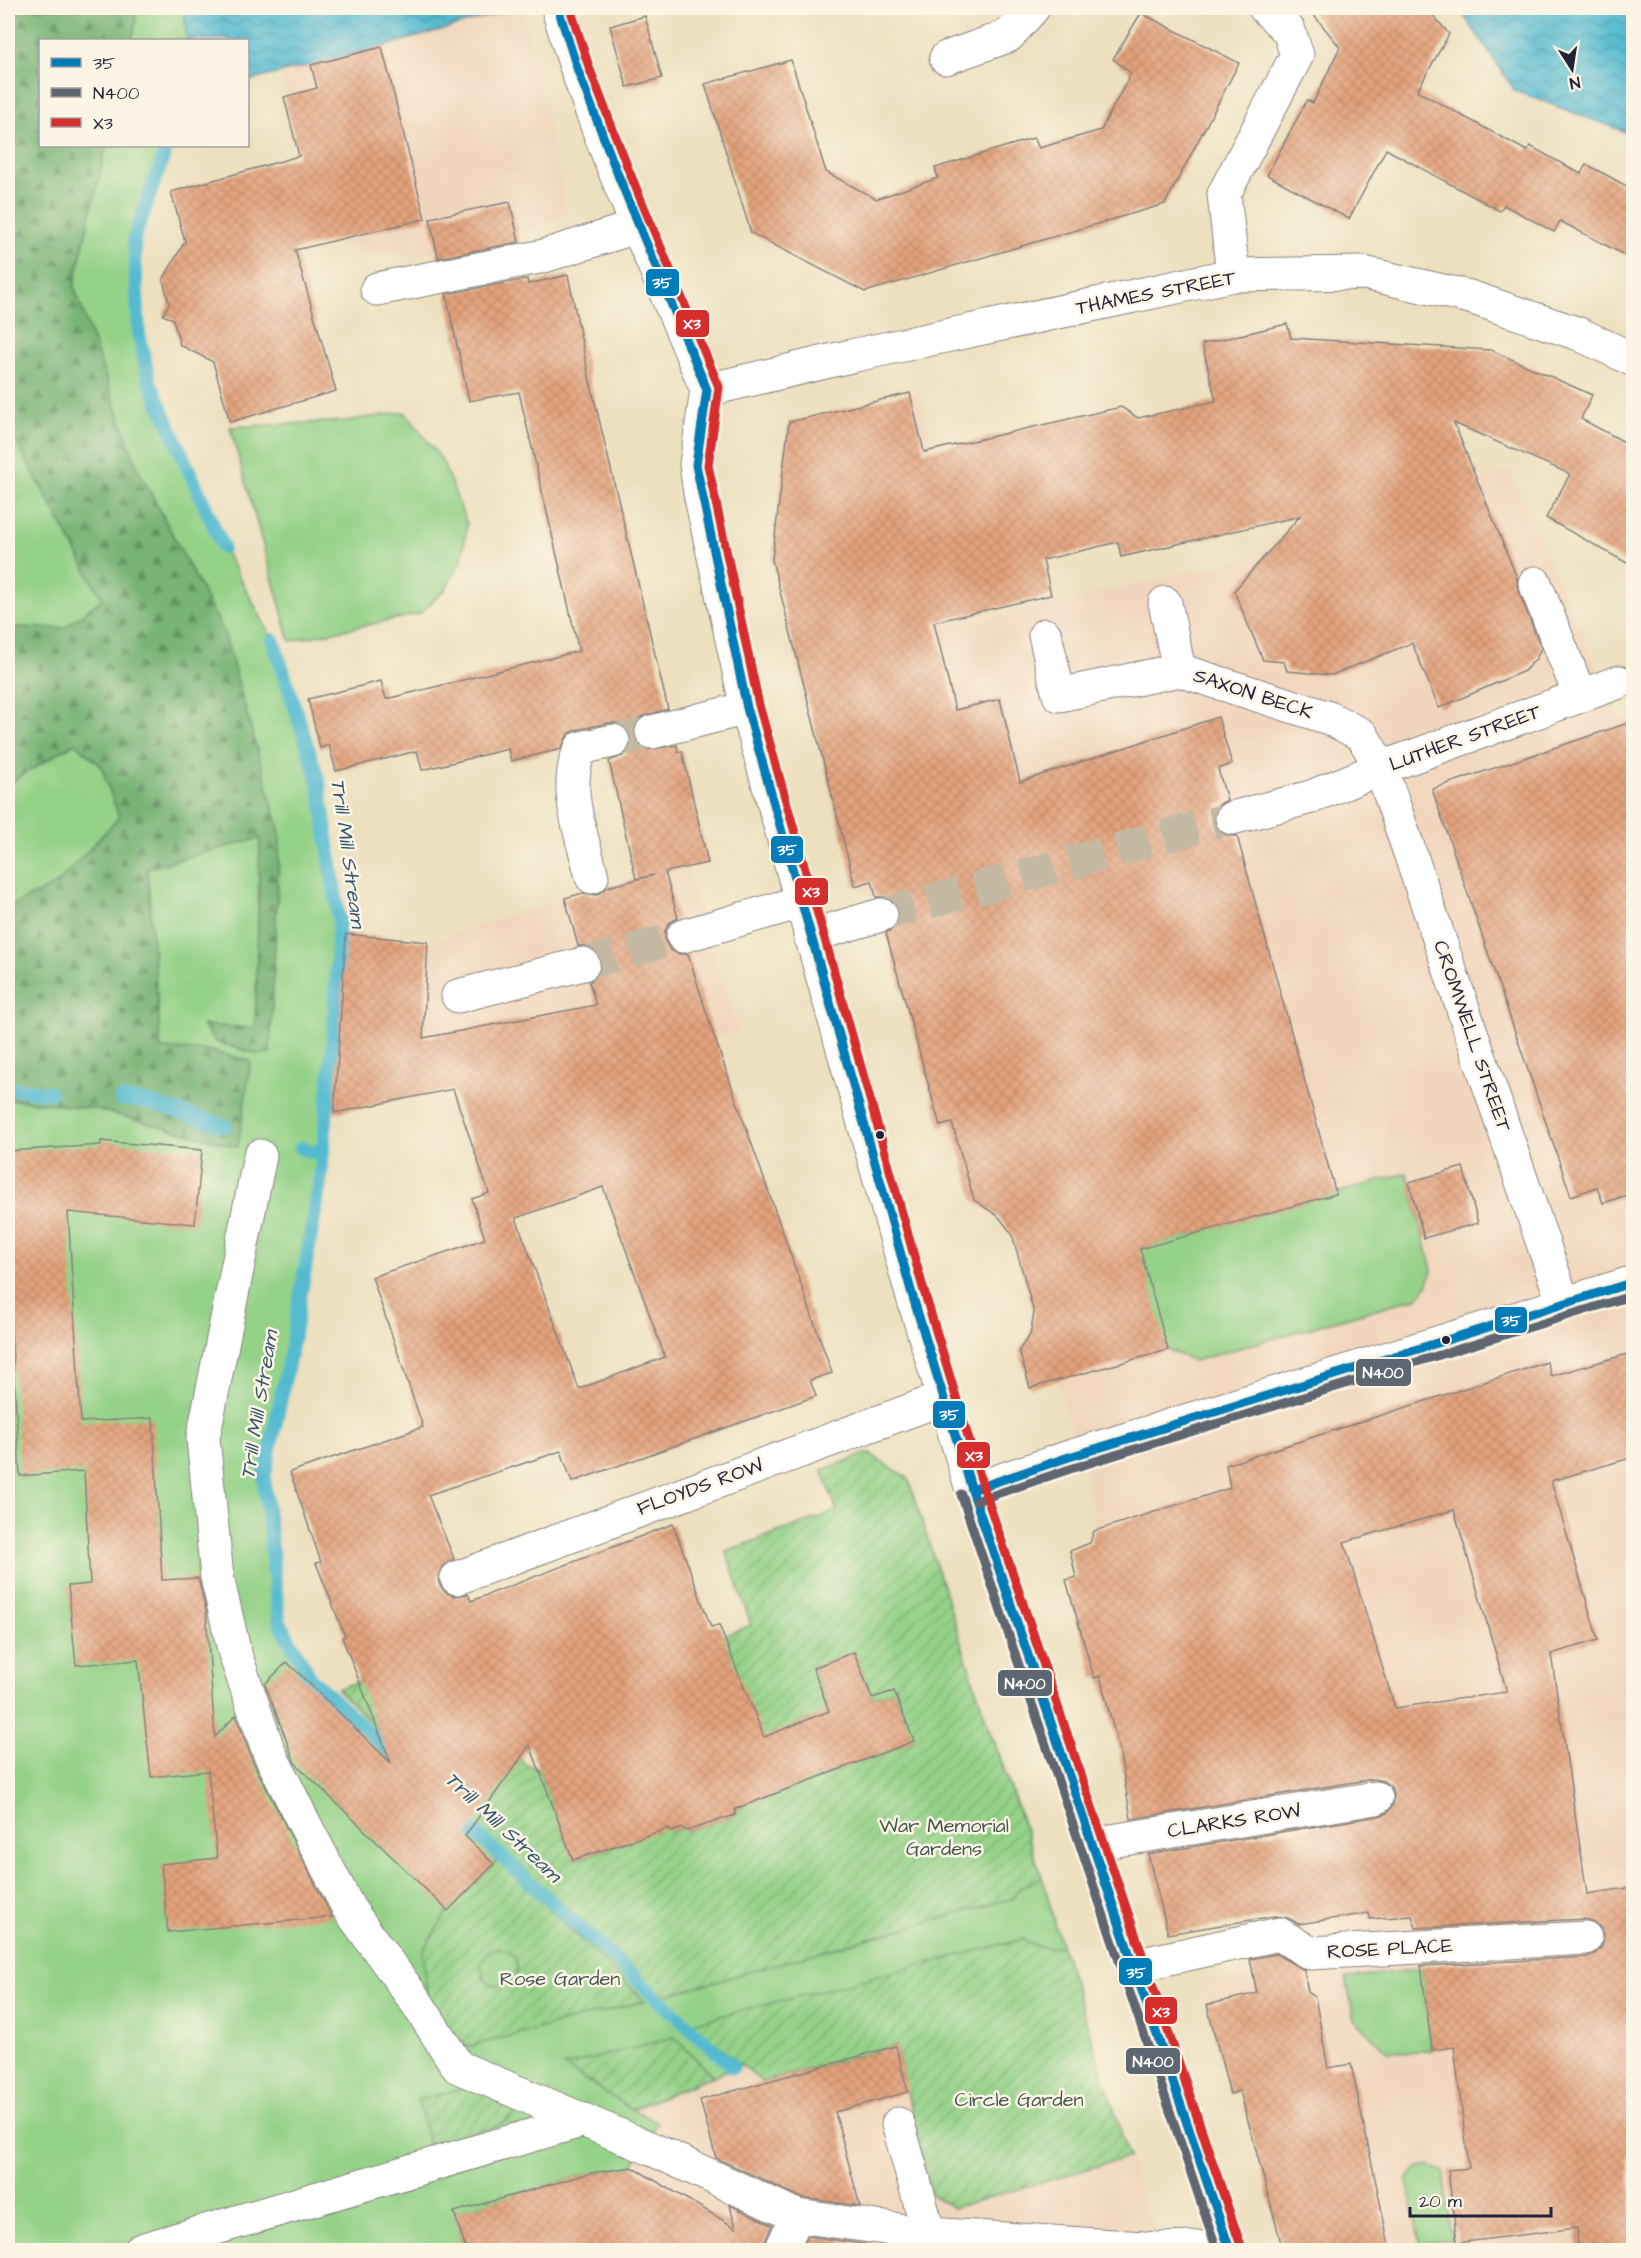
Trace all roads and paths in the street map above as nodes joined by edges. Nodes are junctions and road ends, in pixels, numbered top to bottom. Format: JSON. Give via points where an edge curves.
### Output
{"nodes":[{"id":1,"x":1033,"y":8,"type":"edge"},
{"id":2,"x":1265,"y":8,"type":"edge"},
{"id":3,"x":559,"y":13,"type":"edge"},
{"id":4,"x":946,"y":58,"type":"dead end"},
{"id":5,"x":639,"y":226,"type":"junction"},
{"id":6,"x":1233,"y":275,"type":"junction"},
{"id":7,"x":377,"y":289,"type":"dead end"},
{"id":8,"x":1634,"y":360,"type":"edge"},
{"id":9,"x":708,"y":390,"type":"junction"},
{"id":10,"x":1535,"y":583,"type":"dead end"},
{"id":11,"x":1165,"y":603,"type":"dead end"},
{"id":12,"x":1045,"y":635,"type":"dead end"},
{"id":13,"x":1179,"y":670,"type":"junction"},
{"id":14,"x":1619,"y":682,"type":"dead end"},
{"id":15,"x":1580,"y":696,"type":"junction"},
{"id":16,"x":747,"y":708,"type":"junction"},
{"id":17,"x":652,"y":732,"type":"tunnel mouth"},
{"id":18,"x":614,"y":741,"type":"tunnel mouth"},
{"id":19,"x":1381,"y":768,"type":"junction"},
{"id":20,"x":1232,"y":818,"type":"tunnel mouth"},
{"id":21,"x":592,"y":877,"type":"dead end"},
{"id":22,"x":801,"y":902,"type":"junction"},
{"id":23,"x":881,"y":915,"type":"tunnel mouth"},
{"id":24,"x":683,"y":936,"type":"tunnel mouth"},
{"id":25,"x":810,"y":936,"type":"junction"},
{"id":26,"x":583,"y":964,"type":"tunnel mouth"},
{"id":27,"x":458,"y":996,"type":"dead end"},
{"id":28,"x":260,"y":1156,"type":"dead end"},
{"id":29,"x":1633,"y":1284,"type":"edge"},
{"id":30,"x":1564,"y":1305,"type":"junction"},
{"id":31,"x":944,"y":1398,"type":"junction"},
{"id":32,"x":972,"y":1490,"type":"junction"},
{"id":33,"x":457,"y":1578,"type":"dead end"},
{"id":34,"x":1376,"y":1798,"type":"dead end"},
{"id":35,"x":1093,"y":1844,"type":"junction"},
{"id":36,"x":1585,"y":1938,"type":"dead end"},
{"id":37,"x":1132,"y":1966,"type":"junction"},
{"id":38,"x":584,"y":2120,"type":"junction"},
{"id":39,"x":898,"y":2124,"type":"dead end"},
{"id":40,"x":797,"y":2216,"type":"junction"},
{"id":41,"x":929,"y":2234,"type":"junction"},
{"id":42,"x":1229,"y":2249,"type":"edge"},
{"id":43,"x":141,"y":2250,"type":"edge"},
{"id":44,"x":781,"y":2250,"type":"edge"}],
"edges":[{"from":1,"to":4,"type":"street","via":[[1008,36]]},
{"from":2,"to":6,"type":"street","via":[[1289,31],[1297,55],[1224,194]]},
{"from":3,"to":5,"type":"street"},
{"from":5,"to":7,"type":"street","via":[[544,256]]},
{"from":5,"to":9,"type":"street"},
{"from":6,"to":8,"type":"street","name":"THAMES STREET","via":[[1364,273],[1470,297],[1579,334]]},
{"from":6,"to":9,"type":"street","name":"THAMES STREET"},
{"from":9,"to":16,"type":"street","via":[[696,465]]},
{"from":10,"to":15,"type":"street"},
{"from":11,"to":13,"type":"street"},
{"from":12,"to":13,"type":"street","name":"SAXON BECK","via":[[1059,695]]},
{"from":13,"to":19,"type":"street","name":"SAXON BECK","via":[[1329,718],[1362,735]]},
{"from":14,"to":15,"type":"street","name":"LUTHER STREET"},
{"from":15,"to":19,"type":"street","name":"LUTHER STREET"},
{"from":16,"to":17,"type":"street"},
{"from":16,"to":22,"type":"street"},
{"from":18,"to":21,"type":"street","via":[[581,748],[573,764],[571,783]]},
{"from":19,"to":20,"type":"street","name":"LUTHER STREET","via":[[1311,797]]},
{"from":19,"to":30,"type":"street","name":"CROMWELL STREET"},
{"from":22,"to":24,"type":"street"},
{"from":22,"to":25,"type":"street"},
{"from":23,"to":25,"type":"street"},
{"from":25,"to":31,"type":"street"},
{"from":26,"to":27,"type":"street"},
{"from":28,"to":38,"type":"street","via":[[203,1438],[217,1576],[235,1654],[270,1752],[349,1909],[458,2067]]},
{"from":29,"to":30,"type":"street"},
{"from":30,"to":32,"type":"street"},
{"from":31,"to":32,"type":"street"},
{"from":31,"to":33,"type":"street","name":"FLOYDS ROW"},
{"from":32,"to":35,"type":"street"},
{"from":34,"to":35,"type":"street","name":"CLARKS ROW"},
{"from":35,"to":37,"type":"street"},
{"from":36,"to":37,"type":"street","name":"ROSE PLACE","via":[[1310,1953],[1279,1934]]},
{"from":37,"to":42,"type":"street"},
{"from":38,"to":40,"type":"street"},
{"from":38,"to":43,"type":"street"},
{"from":39,"to":41,"type":"street"},
{"from":40,"to":41,"type":"street"},
{"from":40,"to":44,"type":"street"},
{"from":41,"to":42,"type":"street","via":[[1159,2249]]}]}
